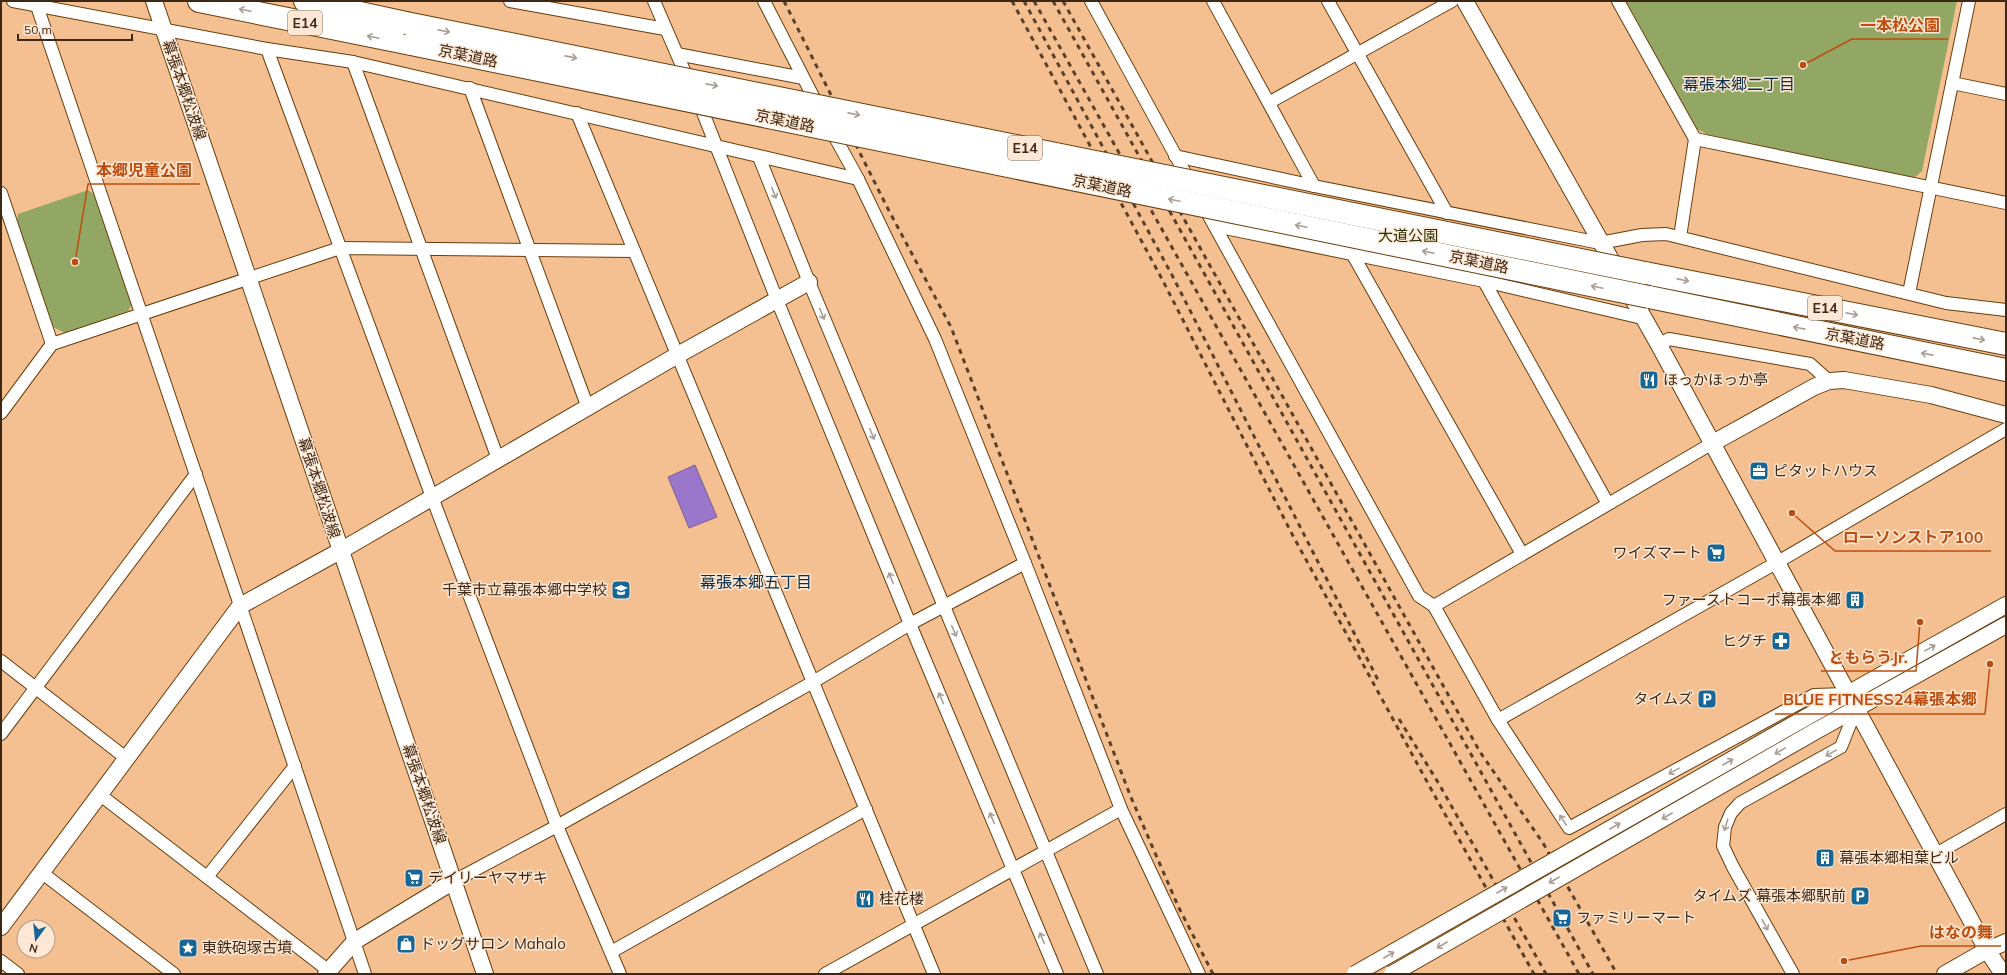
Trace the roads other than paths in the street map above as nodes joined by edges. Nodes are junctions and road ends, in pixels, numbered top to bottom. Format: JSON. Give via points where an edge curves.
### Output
{"nodes":[{"id":1,"x":13,"y":1,"type":"edge"},
{"id":2,"x":154,"y":1,"type":"edge"},
{"id":3,"x":199,"y":1,"type":"edge"},
{"id":4,"x":305,"y":1,"type":"edge"},
{"id":5,"x":510,"y":1,"type":"edge"},
{"id":6,"x":654,"y":1,"type":"edge"},
{"id":7,"x":764,"y":1,"type":"edge"},
{"id":8,"x":1091,"y":1,"type":"edge"},
{"id":9,"x":1213,"y":1,"type":"edge"},
{"id":10,"x":1328,"y":1,"type":"edge"},
{"id":11,"x":1452,"y":1,"type":"edge"},
{"id":12,"x":1465,"y":1,"type":"edge"},
{"id":13,"x":1618,"y":1,"type":"edge"},
{"id":14,"x":1969,"y":1,"type":"edge"},
{"id":15,"x":37,"y":6,"type":"junction"},
{"id":16,"x":163,"y":28,"type":"junction"},
{"id":17,"x":665,"y":30,"type":"junction"},
{"id":18,"x":266,"y":49,"type":"junction"},
{"id":19,"x":677,"y":54,"type":"junction"},
{"id":20,"x":1358,"y":54,"type":"junction"},
{"id":21,"x":353,"y":62,"type":"junction"},
{"id":22,"x":803,"y":78,"type":"junction"},
{"id":23,"x":1952,"y":83,"type":"junction"},
{"id":24,"x":470,"y":88,"type":"junction"},
{"id":25,"x":2006,"y":94,"type":"edge"},
{"id":26,"x":1270,"y":102,"type":"junction"},
{"id":27,"x":577,"y":113,"type":"junction"},
{"id":28,"x":1695,"y":139,"type":"junction"},
{"id":29,"x":717,"y":147,"type":"junction"},
{"id":30,"x":1175,"y":156,"type":"junction"},
{"id":31,"x":759,"y":157,"type":"junction"},
{"id":32,"x":858,"y":179,"type":"junction"},
{"id":33,"x":1314,"y":186,"type":"junction"},
{"id":34,"x":1930,"y":188,"type":"junction"},
{"id":35,"x":1,"y":193,"type":"edge"},
{"id":36,"x":2006,"y":203,"type":"edge"},
{"id":37,"x":1446,"y":213,"type":"junction"},
{"id":38,"x":1214,"y":226,"type":"junction"},
{"id":39,"x":1680,"y":237,"type":"junction"},
{"id":40,"x":1600,"y":243,"type":"junction"},
{"id":41,"x":340,"y":248,"type":"junction"},
{"id":42,"x":422,"y":249,"type":"junction"},
{"id":43,"x":530,"y":250,"type":"junction"},
{"id":44,"x":634,"y":251,"type":"junction"},
{"id":45,"x":1353,"y":255,"type":"junction"},
{"id":46,"x":250,"y":279,"type":"junction"},
{"id":47,"x":1484,"y":281,"type":"junction"},
{"id":48,"x":809,"y":282,"type":"junction"},
{"id":49,"x":1908,"y":293,"type":"junction"},
{"id":50,"x":777,"y":300,"type":"junction"},
{"id":51,"x":2006,"y":310,"type":"edge"},
{"id":52,"x":142,"y":313,"type":"junction"},
{"id":53,"x":1642,"y":318,"type":"junction"},
{"id":54,"x":52,"y":344,"type":"junction"},
{"id":55,"x":2006,"y":344,"type":"edge"},
{"id":56,"x":1659,"y":345,"type":"junction"},
{"id":57,"x":676,"y":356,"type":"junction"},
{"id":58,"x":2006,"y":370,"type":"edge"},
{"id":59,"x":1829,"y":381,"type":"junction"},
{"id":60,"x":588,"y":408,"type":"junction"},
{"id":61,"x":1,"y":413,"type":"edge"},
{"id":62,"x":2006,"y":415,"type":"edge"},
{"id":63,"x":2006,"y":429,"type":"edge"},
{"id":64,"x":1711,"y":444,"type":"junction"},
{"id":65,"x":498,"y":459,"type":"junction"},
{"id":66,"x":196,"y":474,"type":"junction"},
{"id":67,"x":432,"y":497,"type":"junction"},
{"id":68,"x":1608,"y":504,"type":"junction"},
{"id":69,"x":340,"y":551,"type":"junction"},
{"id":70,"x":1522,"y":554,"type":"junction"},
{"id":71,"x":1025,"y":563,"type":"junction"},
{"id":72,"x":1776,"y":563,"type":"junction"},
{"id":73,"x":2006,"y":605,"type":"edge"},
{"id":74,"x":240,"y":606,"type":"junction"},
{"id":75,"x":944,"y":606,"type":"junction"},
{"id":76,"x":1434,"y":606,"type":"junction"},
{"id":77,"x":910,"y":624,"type":"junction"},
{"id":78,"x":2006,"y":626,"type":"edge"},
{"id":79,"x":1,"y":661,"type":"edge"},
{"id":80,"x":813,"y":682,"type":"junction"},
{"id":81,"x":36,"y":687,"type":"junction"},
{"id":82,"x":1848,"y":694,"type":"junction"},
{"id":83,"x":1856,"y":709,"type":"junction"},
{"id":84,"x":1498,"y":720,"type":"junction"},
{"id":85,"x":1,"y":734,"type":"edge"},
{"id":86,"x":126,"y":758,"type":"junction"},
{"id":87,"x":295,"y":766,"type":"junction"},
{"id":88,"x":99,"y":794,"type":"junction"},
{"id":89,"x":866,"y":809,"type":"junction"},
{"id":90,"x":1121,"y":809,"type":"junction"},
{"id":91,"x":2006,"y":814,"type":"edge"},
{"id":92,"x":557,"y":826,"type":"junction"},
{"id":93,"x":1046,"y":851,"type":"junction"},
{"id":94,"x":1936,"y":854,"type":"junction"},
{"id":95,"x":1014,"y":869,"type":"junction"},
{"id":96,"x":41,"y":872,"type":"junction"},
{"id":97,"x":207,"y":877,"type":"junction"},
{"id":98,"x":454,"y":881,"type":"junction"},
{"id":99,"x":914,"y":925,"type":"junction"},
{"id":100,"x":1,"y":927,"type":"edge"},
{"id":101,"x":354,"y":941,"type":"junction"},
{"id":102,"x":2006,"y":942,"type":"edge"},
{"id":103,"x":1987,"y":950,"type":"junction"},
{"id":104,"x":611,"y":952,"type":"junction"},
{"id":105,"x":1,"y":961,"type":"edge"},
{"id":106,"x":328,"y":972,"type":"edge"},
{"id":107,"x":18,"y":974,"type":"edge"},
{"id":108,"x":174,"y":974,"type":"edge"},
{"id":109,"x":365,"y":974,"type":"edge"},
{"id":110,"x":485,"y":974,"type":"edge"},
{"id":111,"x":620,"y":974,"type":"edge"},
{"id":112,"x":826,"y":974,"type":"edge"},
{"id":113,"x":934,"y":974,"type":"edge"},
{"id":114,"x":1057,"y":974,"type":"edge"},
{"id":115,"x":1098,"y":974,"type":"edge"},
{"id":116,"x":1199,"y":974,"type":"edge"},
{"id":117,"x":1355,"y":974,"type":"edge"},
{"id":118,"x":1392,"y":974,"type":"edge"},
{"id":119,"x":1793,"y":974,"type":"edge"},
{"id":120,"x":1945,"y":974,"type":"edge"},
{"id":121,"x":2003,"y":974,"type":"edge"}],
"edges":[{"from":1,"to":15,"type":"street"},
{"from":2,"to":16,"type":"street","name":"幕張本郷松波線"},
{"from":58,"to":3,"type":"highway","name":"京葉道路","number":"E14","one_way":true,"bridge":true},
{"from":4,"to":55,"type":"highway","name":"京葉道路","number":"E14","one_way":true,"bridge":true},
{"from":5,"to":17,"type":"street"},
{"from":6,"to":17,"type":"street"},
{"from":7,"to":22,"type":"street"},
{"from":8,"to":30,"type":"street"},
{"from":9,"to":26,"type":"street"},
{"from":10,"to":20,"type":"street"},
{"from":11,"to":20,"type":"street"},
{"from":12,"to":40,"type":"street"},
{"from":13,"to":28,"type":"street"},
{"from":14,"to":23,"type":"street"},
{"from":15,"to":16,"type":"street"},
{"from":15,"to":52,"type":"street"},
{"from":16,"to":18,"type":"street"},
{"from":16,"to":46,"type":"street","name":"幕張本郷松波線"},
{"from":17,"to":19,"type":"street"},
{"from":18,"to":21,"type":"street"},
{"from":18,"to":41,"type":"street"},
{"from":19,"to":22,"type":"street"},
{"from":19,"to":29,"type":"street"},
{"from":20,"to":26,"type":"street"},
{"from":20,"to":37,"type":"street"},
{"from":21,"to":24,"type":"street"},
{"from":21,"to":42,"type":"street"},
{"from":22,"to":32,"type":"street"},
{"from":23,"to":25,"type":"street"},
{"from":23,"to":34,"type":"street"},
{"from":24,"to":27,"type":"street"},
{"from":24,"to":43,"type":"street"},
{"from":26,"to":33,"type":"street"},
{"from":27,"to":29,"type":"street"},
{"from":27,"to":44,"type":"street"},
{"from":28,"to":34,"type":"street"},
{"from":28,"to":39,"type":"street"},
{"from":29,"to":31,"type":"street"},
{"from":29,"to":50,"type":"street"},
{"from":30,"to":33,"type":"street"},
{"from":30,"to":38,"type":"street"},
{"from":31,"to":32,"type":"street"},
{"from":31,"to":48,"type":"street","one_way":true},
{"from":32,"to":71,"type":"street","via":[[935,339]]},
{"from":33,"to":37,"type":"street"},
{"from":34,"to":36,"type":"street"},
{"from":34,"to":49,"type":"street"},
{"from":35,"to":54,"type":"street"},
{"from":37,"to":40,"type":"street"},
{"from":38,"to":45,"type":"street"},
{"from":38,"to":76,"type":"street","via":[[1419,596]]},
{"from":39,"to":40,"type":"street","via":[[1666,234],[1642,235]]},
{"from":39,"to":49,"type":"street"},
{"from":40,"to":53,"type":"street"},
{"from":41,"to":42,"type":"street"},
{"from":41,"to":46,"type":"street"},
{"from":41,"to":67,"type":"street"},
{"from":42,"to":43,"type":"street"},
{"from":42,"to":65,"type":"street"},
{"from":43,"to":44,"type":"street"},
{"from":43,"to":60,"type":"street"},
{"from":44,"to":57,"type":"street"},
{"from":45,"to":47,"type":"street"},
{"from":45,"to":70,"type":"street"},
{"from":46,"to":52,"type":"street"},
{"from":46,"to":69,"type":"street","name":"幕張本郷松波線"},
{"from":47,"to":53,"type":"street"},
{"from":47,"to":68,"type":"street"},
{"from":48,"to":50,"type":"street"},
{"from":48,"to":75,"type":"street","one_way":true},
{"from":49,"to":51,"type":"street","via":[[1946,303]]},
{"from":50,"to":57,"type":"street"},
{"from":77,"to":50,"type":"street","one_way":true},
{"from":52,"to":54,"type":"street"},
{"from":52,"to":66,"type":"street"},
{"from":53,"to":56,"type":"street"},
{"from":54,"to":61,"type":"street"},
{"from":56,"to":59,"type":"street","via":[[1669,339],[1810,364]]},
{"from":56,"to":64,"type":"street"},
{"from":57,"to":60,"type":"street"},
{"from":57,"to":80,"type":"street"},
{"from":59,"to":62,"type":"street","via":[[1844,380],[1931,395]]},
{"from":59,"to":64,"type":"street"},
{"from":60,"to":65,"type":"street"},
{"from":63,"to":72,"type":"street"},
{"from":64,"to":68,"type":"street"},
{"from":64,"to":72,"type":"street"},
{"from":65,"to":67,"type":"street"},
{"from":66,"to":74,"type":"street"},
{"from":66,"to":81,"type":"street"},
{"from":67,"to":69,"type":"street"},
{"from":67,"to":92,"type":"street"},
{"from":68,"to":70,"type":"street"},
{"from":69,"to":74,"type":"street"},
{"from":69,"to":98,"type":"street","name":"幕張本郷松波線"},
{"from":70,"to":76,"type":"street"},
{"from":71,"to":75,"type":"street"},
{"from":71,"to":90,"type":"street"},
{"from":72,"to":82,"type":"street"},
{"from":72,"to":84,"type":"street"},
{"from":82,"to":73,"type":"street","one_way":true},
{"from":74,"to":86,"type":"street"},
{"from":74,"to":87,"type":"street"},
{"from":75,"to":77,"type":"street"},
{"from":75,"to":93,"type":"street","one_way":true},
{"from":76,"to":84,"type":"street"},
{"from":77,"to":80,"type":"street"},
{"from":95,"to":77,"type":"street","one_way":true},
{"from":78,"to":83,"type":"street"},
{"from":79,"to":81,"type":"street"},
{"from":80,"to":89,"type":"street"},
{"from":80,"to":92,"type":"street"},
{"from":81,"to":85,"type":"street"},
{"from":81,"to":86,"type":"street"},
{"from":82,"to":83,"type":"street"},
{"from":82,"to":84,"type":"street","one_way":true,"via":[[1814,695],[1569,828]]},
{"from":117,"to":82,"type":"street","one_way":true,"bridge":true},
{"from":83,"to":94,"type":"street"},
{"from":83,"to":118,"type":"street","one_way":true,"bridge":true},
{"from":83,"to":119,"type":"street","one_way":true,"via":[[1841,747],[1740,803],[1731,813],[1725,827],[1723,846]]},
{"from":86,"to":88,"type":"street"},
{"from":87,"to":97,"type":"street"},
{"from":87,"to":101,"type":"street"},
{"from":88,"to":96,"type":"street"},
{"from":88,"to":97,"type":"street"},
{"from":89,"to":99,"type":"street"},
{"from":89,"to":104,"type":"street"},
{"from":90,"to":93,"type":"street"},
{"from":90,"to":116,"type":"street"},
{"from":91,"to":94,"type":"street"},
{"from":92,"to":98,"type":"street"},
{"from":92,"to":104,"type":"street"},
{"from":93,"to":95,"type":"street"},
{"from":93,"to":115,"type":"street"},
{"from":94,"to":103,"type":"street"},
{"from":95,"to":99,"type":"street"},
{"from":114,"to":95,"type":"street","one_way":true},
{"from":96,"to":100,"type":"street"},
{"from":96,"to":108,"type":"street"},
{"from":97,"to":106,"type":"street"},
{"from":98,"to":101,"type":"street"},
{"from":98,"to":110,"type":"street","name":"幕張本郷松波線"},
{"from":99,"to":112,"type":"street"},
{"from":99,"to":113,"type":"street"},
{"from":101,"to":106,"type":"street"},
{"from":101,"to":109,"type":"street"},
{"from":102,"to":103,"type":"street"},
{"from":103,"to":120,"type":"street"},
{"from":103,"to":121,"type":"street"},
{"from":104,"to":111,"type":"street"},
{"from":105,"to":107,"type":"street"}]}
